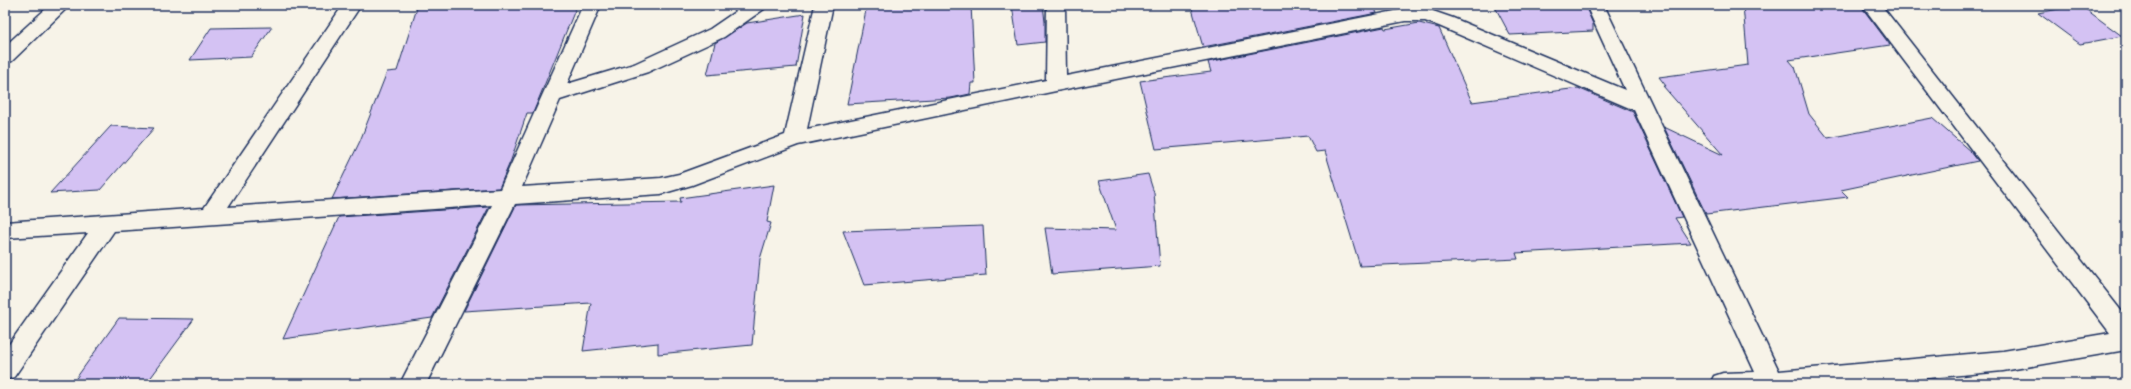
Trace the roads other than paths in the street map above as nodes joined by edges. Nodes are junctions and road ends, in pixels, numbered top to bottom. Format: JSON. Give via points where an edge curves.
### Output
{"nodes":[{"id":1,"x":61,"y":5,"type":"edge"},
{"id":2,"x":352,"y":5,"type":"edge"},
{"id":3,"x":592,"y":5,"type":"edge"},
{"id":4,"x":757,"y":5,"type":"edge"},
{"id":5,"x":824,"y":5,"type":"edge"},
{"id":6,"x":1056,"y":5,"type":"edge"},
{"id":7,"x":1595,"y":5,"type":"edge"},
{"id":8,"x":1871,"y":5,"type":"edge"},
{"id":9,"x":5,"y":57,"type":"edge"},
{"id":10,"x":1056,"y":84,"type":"junction"},
{"id":11,"x":552,"y":96,"type":"junction"},
{"id":12,"x":1641,"y":105,"type":"junction"},
{"id":13,"x":794,"y":139,"type":"junction"},
{"id":14,"x":507,"y":197,"type":"junction"},
{"id":15,"x":211,"y":215,"type":"junction"},
{"id":16,"x":108,"y":222,"type":"junction"},
{"id":17,"x":5,"y":230,"type":"edge"},
{"id":18,"x":2126,"y":335,"type":"edge"},
{"id":19,"x":2126,"y":340,"type":"edge"},
{"id":20,"x":5,"y":370,"type":"edge"},
{"id":21,"x":1773,"y":383,"type":"edge"},
{"id":22,"x":414,"y":384,"type":"edge"},
{"id":23,"x":1723,"y":384,"type":"edge"}],
"edges":[{"from":1,"to":9,"type":"street"},
{"from":2,"to":15,"type":"street"},
{"from":3,"to":11,"type":"street"},
{"from":4,"to":11,"type":"street","via":[[717,32],[641,68]]},
{"from":5,"to":13,"type":"street"},
{"from":6,"to":10,"type":"street"},
{"from":7,"to":12,"type":"street"},
{"from":8,"to":18,"type":"street"},
{"from":10,"to":12,"type":"street","via":[[1405,15],[1427,15]]},
{"from":10,"to":13,"type":"street"},
{"from":11,"to":14,"type":"street"},
{"from":12,"to":21,"type":"street"},
{"from":13,"to":14,"type":"street","via":[[673,184]]},
{"from":14,"to":15,"type":"street"},
{"from":14,"to":22,"type":"street"},
{"from":15,"to":16,"type":"street"},
{"from":16,"to":17,"type":"street"},
{"from":16,"to":20,"type":"street"},
{"from":19,"to":21,"type":"street","via":[[2003,361]]},
{"from":21,"to":23,"type":"street"}]}
